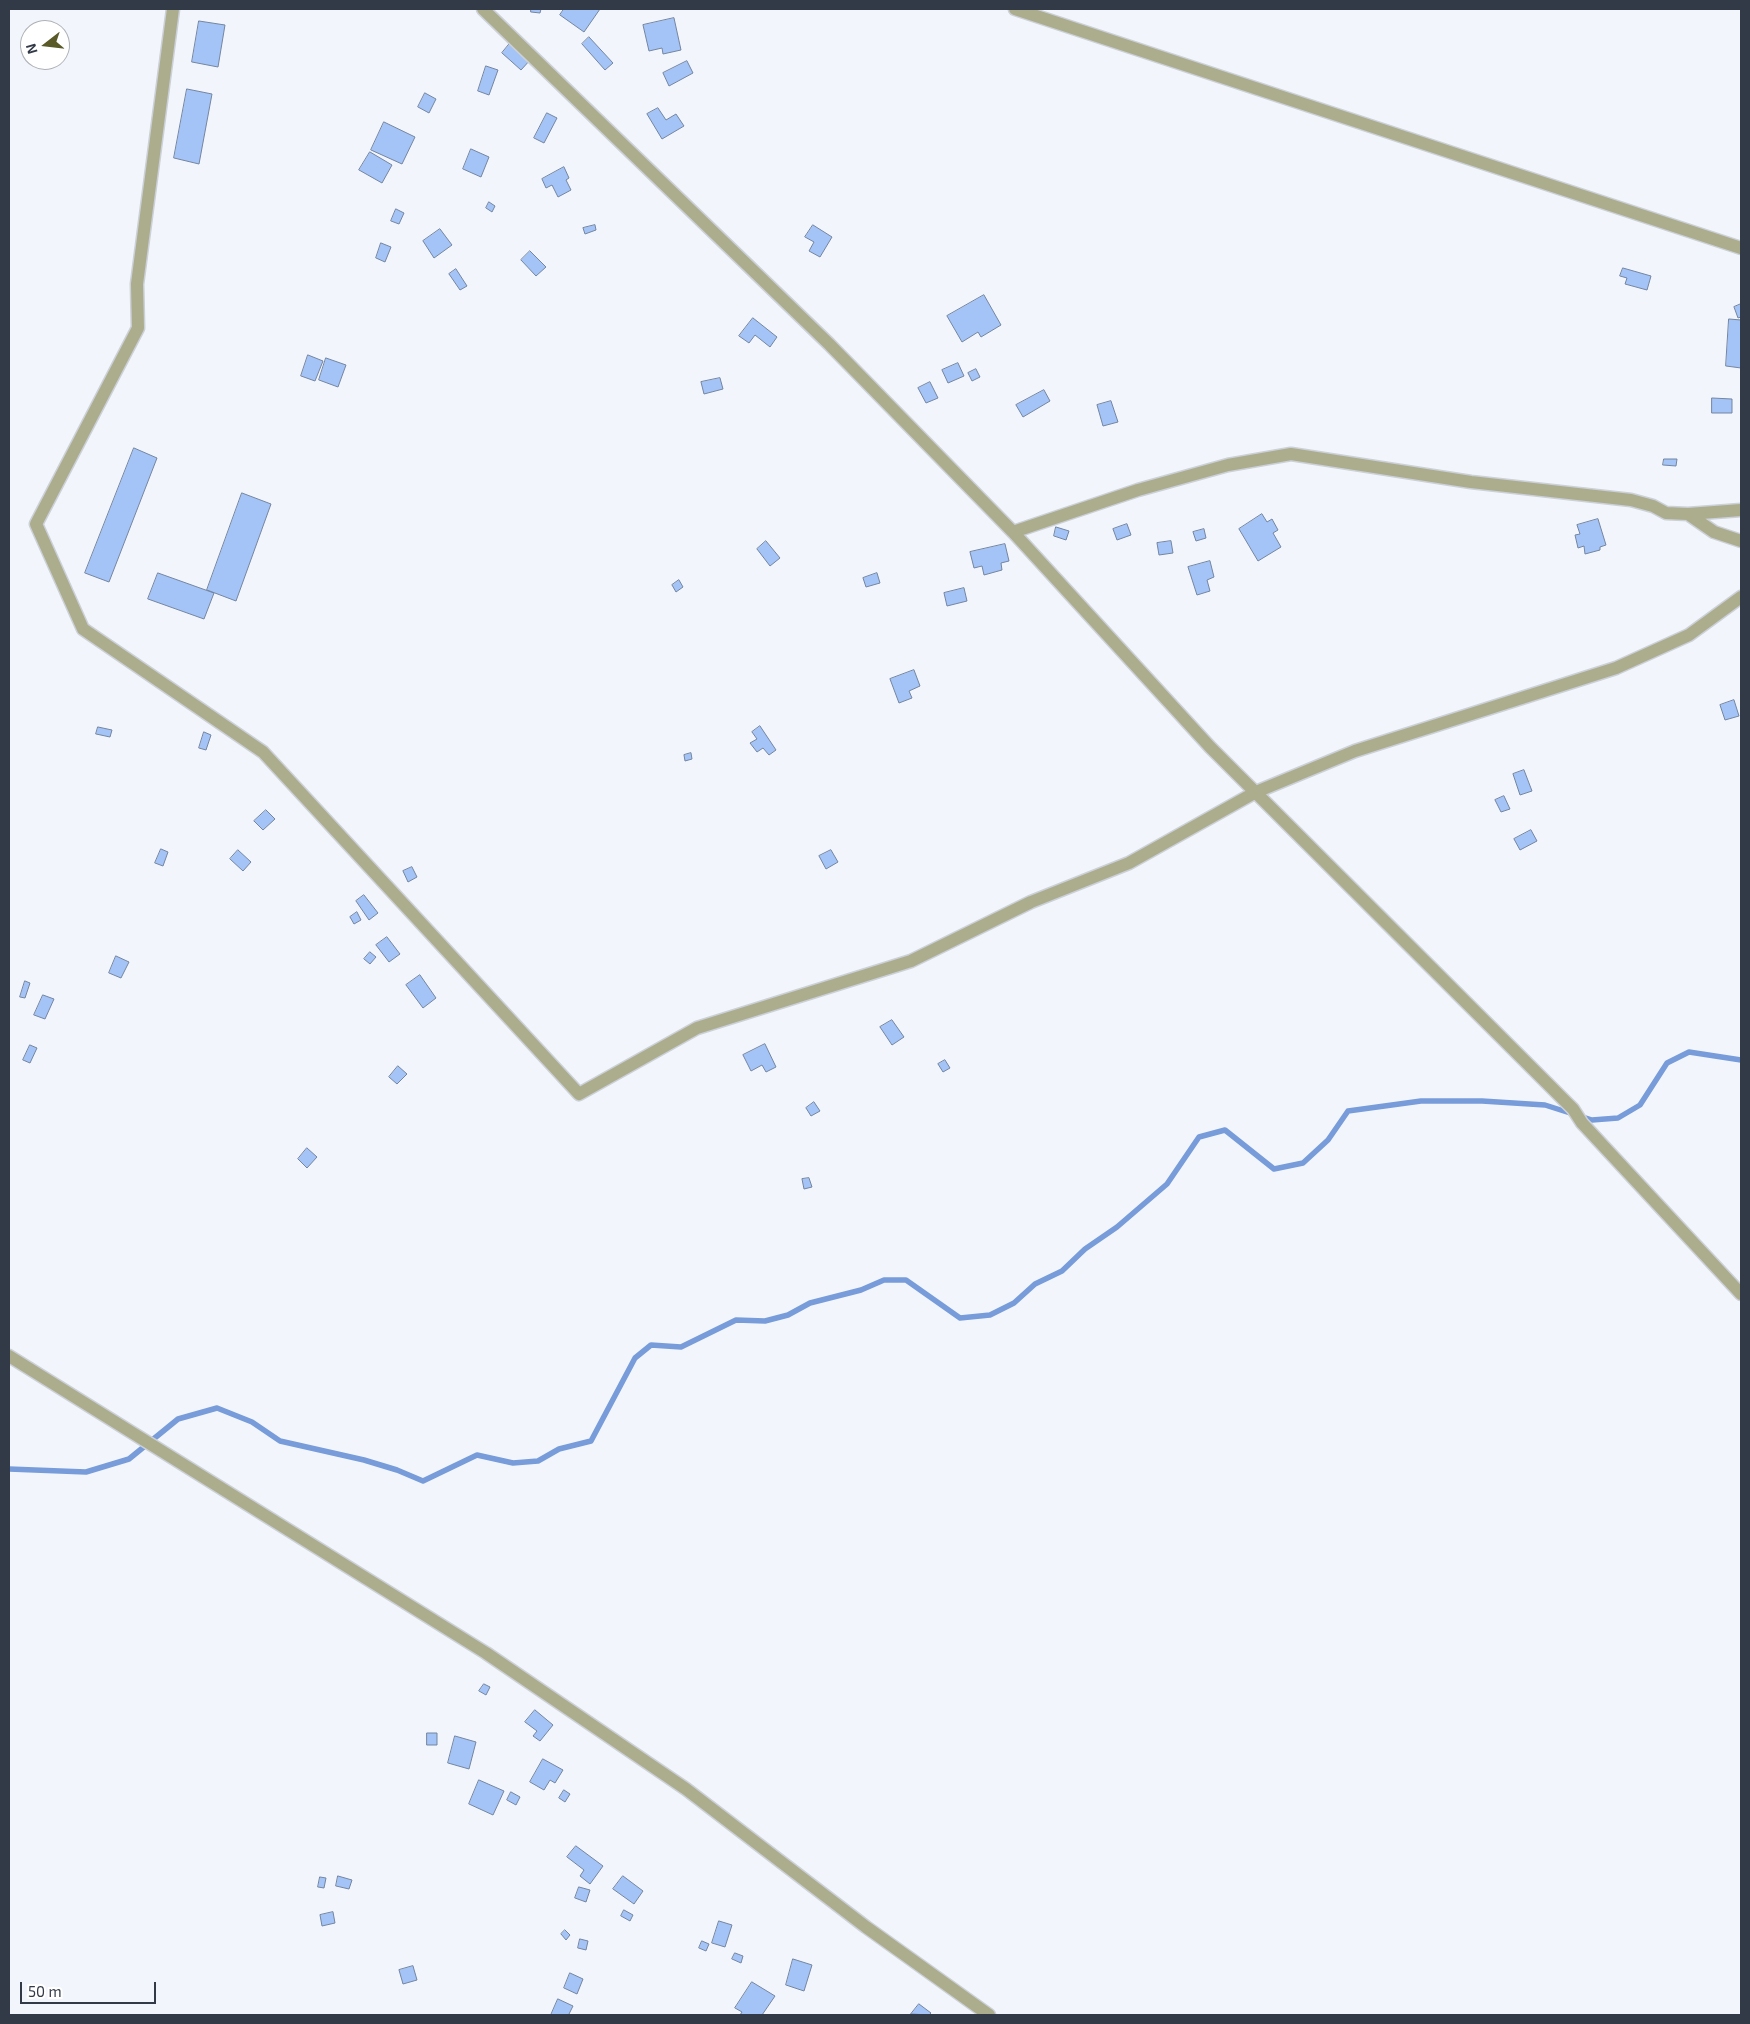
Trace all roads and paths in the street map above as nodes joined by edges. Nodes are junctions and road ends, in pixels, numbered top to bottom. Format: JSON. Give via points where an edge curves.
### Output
{"nodes":[{"id":1,"x":173,"y":9,"type":"edge"},
{"id":2,"x":483,"y":9,"type":"edge"},
{"id":3,"x":1015,"y":9,"type":"edge"},
{"id":4,"x":1741,"y":248,"type":"edge"},
{"id":5,"x":1741,"y":510,"type":"edge"},
{"id":6,"x":1688,"y":514,"type":"junction"},
{"id":7,"x":1013,"y":532,"type":"junction"},
{"id":8,"x":1741,"y":541,"type":"edge"},
{"id":9,"x":1741,"y":596,"type":"edge"},
{"id":10,"x":1256,"y":792,"type":"junction"},
{"id":11,"x":1741,"y":1294,"type":"edge"},
{"id":12,"x":9,"y":1356,"type":"edge"},
{"id":13,"x":989,"y":2015,"type":"edge"}],
"edges":[{"from":1,"to":10,"type":"street","via":[[137,284],[138,328],[36,524],[83,629],[264,752],[579,1094],[697,1028],[911,962],[1031,902],[1129,863]]},
{"from":2,"to":7,"type":"street","via":[[829,344]]},
{"from":3,"to":4,"type":"street"},
{"from":5,"to":6,"type":"street"},
{"from":6,"to":7,"type":"street","via":[[1666,513],[1631,500],[1471,482],[1291,454],[1228,465],[1138,490]]},
{"from":6,"to":8,"type":"street","via":[[1714,532]]},
{"from":7,"to":10,"type":"street","via":[[1210,747]]},
{"from":9,"to":10,"type":"street","via":[[1689,635],[1616,668],[1355,751]]},
{"from":10,"to":11,"type":"street","via":[[1573,1109],[1582,1123]]},
{"from":12,"to":13,"type":"street","via":[[494,1658],[686,1789],[866,1927]]}]}
